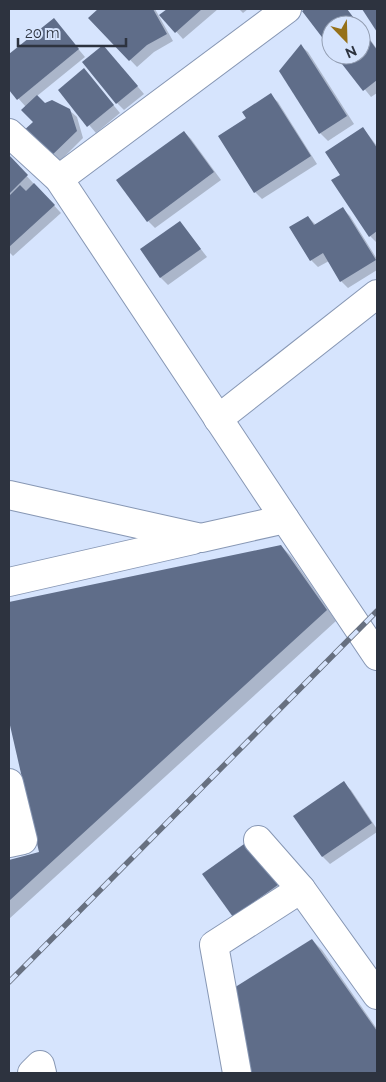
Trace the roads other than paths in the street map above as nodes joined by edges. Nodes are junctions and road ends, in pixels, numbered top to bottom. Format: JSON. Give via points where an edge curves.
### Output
{"nodes":[{"id":1,"x":287,"y":9,"type":"edge"},
{"id":2,"x":9,"y":133,"type":"edge"},
{"id":3,"x":59,"y":179,"type":"junction"},
{"id":4,"x":377,"y":294,"type":"edge"},
{"id":5,"x":218,"y":419,"type":"junction"},
{"id":6,"x":9,"y":495,"type":"edge"},
{"id":7,"x":284,"y":519,"type":"junction"},
{"id":8,"x":201,"y":538,"type":"junction"},
{"id":9,"x":9,"y":582,"type":"edge"},
{"id":10,"x":377,"y":656,"type":"edge"},
{"id":11,"x":9,"y":783,"type":"edge"},
{"id":12,"x":258,"y":840,"type":"dead end"},
{"id":13,"x":9,"y":843,"type":"edge"},
{"id":14,"x":300,"y":889,"type":"junction"},
{"id":15,"x":370,"y":968,"type":"edge"},
{"id":16,"x":377,"y":995,"type":"edge"},
{"id":17,"x":32,"y":1073,"type":"edge"},
{"id":18,"x":42,"y":1073,"type":"edge"},
{"id":19,"x":237,"y":1073,"type":"edge"}],
"edges":[{"from":1,"to":3,"type":"street"},
{"from":2,"to":3,"type":"street"},
{"from":3,"to":5,"type":"street"},
{"from":4,"to":5,"type":"street"},
{"from":5,"to":7,"type":"street"},
{"from":6,"to":8,"type":"street"},
{"from":7,"to":8,"type":"street"},
{"from":7,"to":10,"type":"street"},
{"from":8,"to":9,"type":"street"},
{"from":11,"to":13,"type":"street","via":[[23,840]]},
{"from":12,"to":14,"type":"street"},
{"from":14,"to":15,"type":"street"},
{"from":14,"to":19,"type":"street","via":[[214,945]]},
{"from":15,"to":16,"type":"street"},
{"from":17,"to":18,"type":"street","via":[[40,1065]]}]}
